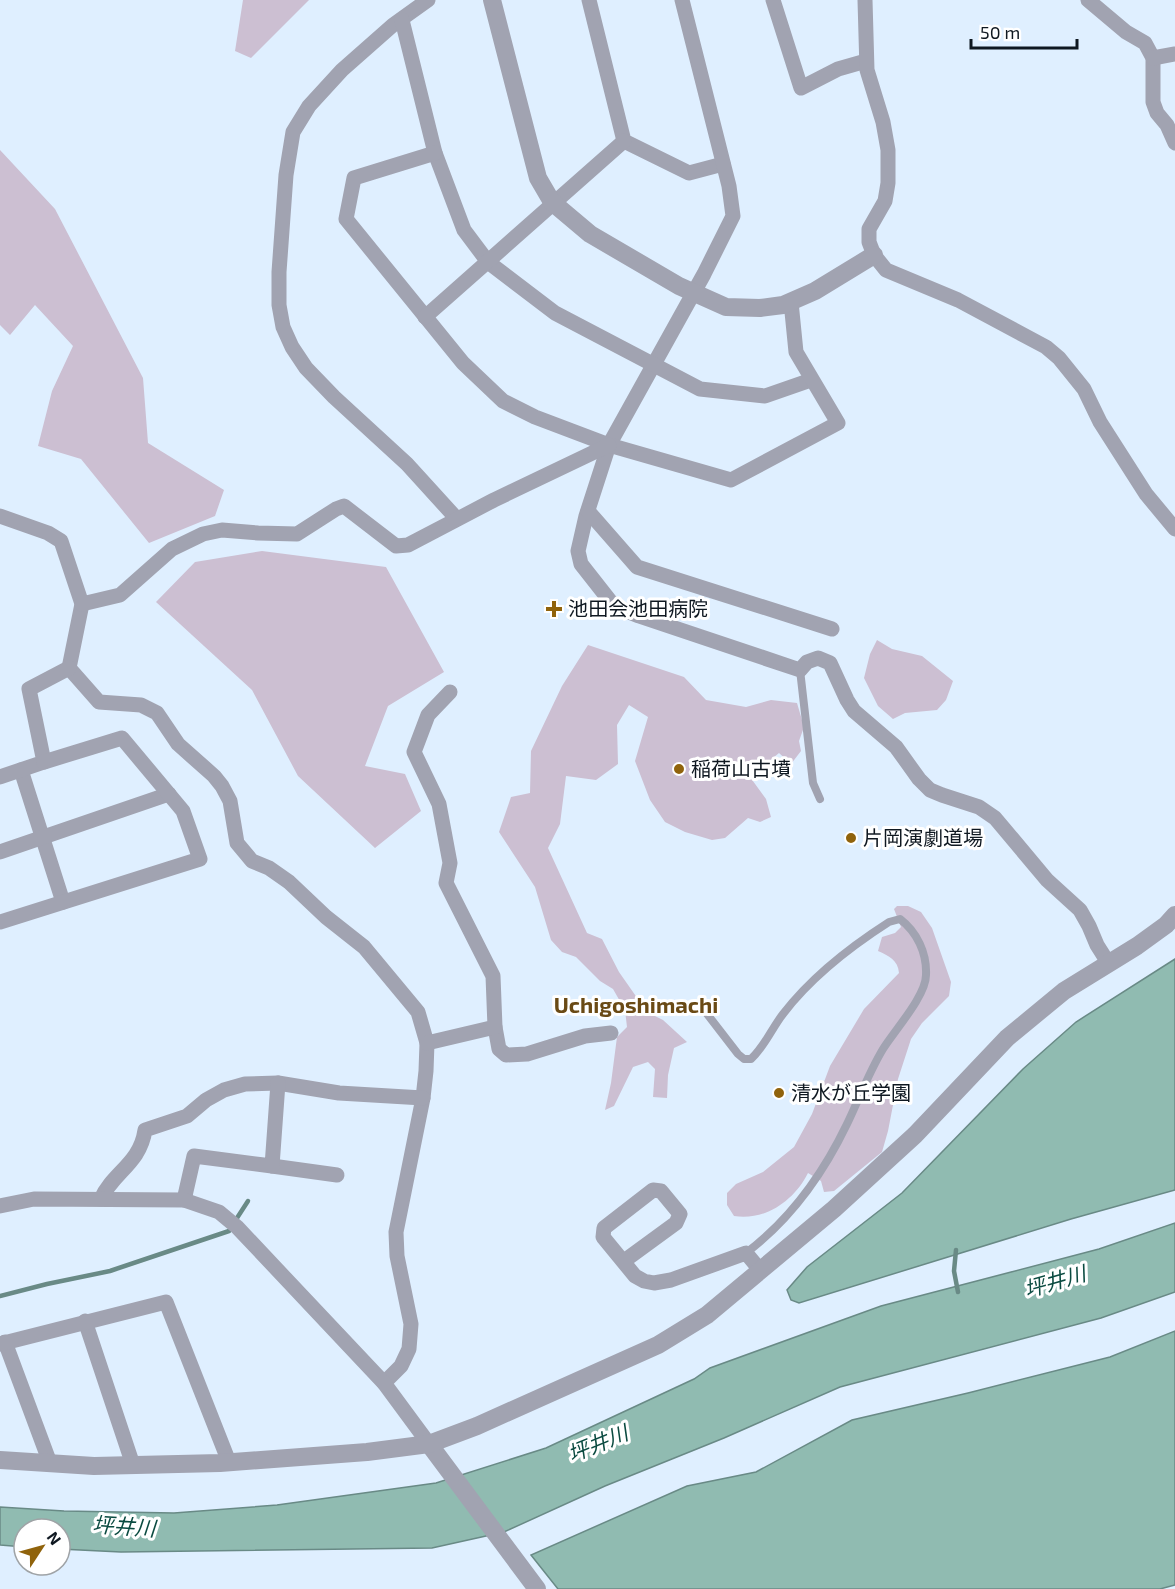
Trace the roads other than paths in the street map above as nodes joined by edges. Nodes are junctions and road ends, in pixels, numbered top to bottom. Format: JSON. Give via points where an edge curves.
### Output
{"nodes":[{"id":1,"x":428,"y":0,"type":"edge"},
{"id":2,"x":492,"y":0,"type":"edge"},
{"id":3,"x":589,"y":0,"type":"edge"},
{"id":4,"x":682,"y":0,"type":"edge"},
{"id":5,"x":773,"y":0,"type":"edge"},
{"id":6,"x":865,"y":0,"type":"edge"},
{"id":7,"x":1088,"y":0,"type":"edge"},
{"id":8,"x":402,"y":20,"type":"junction"},
{"id":9,"x":1175,"y":54,"type":"edge"},
{"id":10,"x":1153,"y":58,"type":"junction"},
{"id":11,"x":866,"y":61,"type":"junction"},
{"id":12,"x":624,"y":141,"type":"junction"},
{"id":13,"x":1175,"y":143,"type":"edge"},
{"id":14,"x":435,"y":153,"type":"junction"},
{"id":15,"x":723,"y":164,"type":"junction"},
{"id":16,"x":552,"y":202,"type":"junction"},
{"id":17,"x":874,"y":255,"type":"junction"},
{"id":18,"x":488,"y":262,"type":"junction"},
{"id":19,"x":693,"y":293,"type":"junction"},
{"id":20,"x":791,"y":302,"type":"junction"},
{"id":21,"x":425,"y":317,"type":"junction"},
{"id":22,"x":653,"y":363,"type":"junction"},
{"id":23,"x":812,"y":380,"type":"junction"},
{"id":24,"x":609,"y":446,"type":"junction"},
{"id":25,"x":588,"y":511,"type":"junction"},
{"id":26,"x":0,"y":516,"type":"edge"},
{"id":27,"x":457,"y":519,"type":"junction"},
{"id":28,"x":1175,"y":529,"type":"edge"},
{"id":29,"x":82,"y":604,"type":"junction"},
{"id":30,"x":832,"y":630,"type":"dead end"},
{"id":31,"x":69,"y":668,"type":"junction"},
{"id":32,"x":800,"y":670,"type":"junction"},
{"id":33,"x":450,"y":692,"type":"dead end"},
{"id":34,"x":44,"y":762,"type":"junction"},
{"id":35,"x":21,"y":770,"type":"junction"},
{"id":36,"x":0,"y":777,"type":"edge"},
{"id":37,"x":169,"y":794,"type":"junction"},
{"id":38,"x":820,"y":799,"type":"dead end"},
{"id":39,"x":42,"y":838,"type":"junction"},
{"id":40,"x":0,"y":852,"type":"edge"},
{"id":41,"x":63,"y":902,"type":"junction"},
{"id":42,"x":1175,"y":915,"type":"edge"},
{"id":43,"x":0,"y":922,"type":"edge"},
{"id":44,"x":1109,"y":964,"type":"junction"},
{"id":45,"x":704,"y":1010,"type":"dead end"},
{"id":46,"x":495,"y":1027,"type":"junction"},
{"id":47,"x":611,"y":1033,"type":"dead end"},
{"id":48,"x":427,"y":1043,"type":"junction"},
{"id":49,"x":278,"y":1083,"type":"junction"},
{"id":50,"x":423,"y":1098,"type":"junction"},
{"id":51,"x":272,"y":1166,"type":"junction"},
{"id":52,"x":337,"y":1175,"type":"dead end"},
{"id":53,"x":101,"y":1199,"type":"junction"},
{"id":54,"x":184,"y":1200,"type":"junction"},
{"id":55,"x":0,"y":1206,"type":"edge"},
{"id":56,"x":746,"y":1253,"type":"junction"},
{"id":57,"x":624,"y":1261,"type":"junction"},
{"id":58,"x":761,"y":1271,"type":"junction"},
{"id":59,"x":85,"y":1321,"type":"junction"},
{"id":60,"x":3,"y":1343,"type":"edge"},
{"id":61,"x":384,"y":1383,"type":"junction"},
{"id":62,"x":429,"y":1444,"type":"junction"},
{"id":63,"x":0,"y":1460,"type":"edge"},
{"id":64,"x":229,"y":1462,"type":"junction"},
{"id":65,"x":50,"y":1463,"type":"junction"},
{"id":66,"x":133,"y":1465,"type":"junction"},
{"id":67,"x":537,"y":1589,"type":"edge"}],
"edges":[{"from":1,"to":8,"type":"street"},
{"from":2,"to":16,"type":"street","via":[[538,178]]},
{"from":3,"to":12,"type":"street"},
{"from":4,"to":15,"type":"street"},
{"from":5,"to":11,"type":"street","via":[[801,88],[838,69]]},
{"from":6,"to":11,"type":"street"},
{"from":7,"to":10,"type":"street","via":[[1126,32],[1146,43]]},
{"from":8,"to":14,"type":"street"},
{"from":8,"to":27,"type":"street","via":[[342,70],[309,106],[293,132],[286,175],[279,305],[283,327],[306,368],[407,464]]},
{"from":9,"to":10,"type":"street"},
{"from":10,"to":13,"type":"street","via":[[1153,102]]},
{"from":11,"to":17,"type":"street","via":[[888,150],[885,201],[869,229]]},
{"from":12,"to":15,"type":"street","via":[[689,173]]},
{"from":12,"to":16,"type":"street"},
{"from":14,"to":18,"type":"street","via":[[464,230]]},
{"from":14,"to":21,"type":"street","via":[[354,178],[346,219]]},
{"from":15,"to":19,"type":"street","via":[[732,216]]},
{"from":16,"to":18,"type":"street"},
{"from":16,"to":19,"type":"street","via":[[590,234]]},
{"from":17,"to":20,"type":"street"},
{"from":17,"to":28,"type":"street","via":[[886,270],[967,305],[1046,347],[1059,358],[1084,389],[1100,422],[1146,494]]},
{"from":18,"to":21,"type":"street"},
{"from":18,"to":22,"type":"street","via":[[555,313]]},
{"from":19,"to":20,"type":"street","via":[[726,307],[760,308]]},
{"from":19,"to":22,"type":"street"},
{"from":20,"to":23,"type":"street","via":[[796,352]]},
{"from":21,"to":24,"type":"street","via":[[463,363],[503,401]]},
{"from":22,"to":23,"type":"street","via":[[700,389],[765,396]]},
{"from":22,"to":24,"type":"street"},
{"from":23,"to":24,"type":"street","via":[[838,423],[731,480]]},
{"from":24,"to":25,"type":"street"},
{"from":24,"to":27,"type":"street"},
{"from":25,"to":30,"type":"street","via":[[637,567]]},
{"from":25,"to":32,"type":"street","via":[[578,551],[581,564],[614,606]]},
{"from":26,"to":29,"type":"street","via":[[48,532],[61,542]]},
{"from":27,"to":29,"type":"street","via":[[408,544],[396,546],[344,506],[297,534],[222,530],[203,534],[172,549],[120,595]]},
{"from":29,"to":31,"type":"street"},
{"from":31,"to":34,"type":"street","via":[[29,689]]},
{"from":31,"to":48,"type":"street","via":[[99,702],[141,705],[157,713],[178,744],[222,786],[230,801],[237,843],[252,861],[289,882],[364,947],[418,1012]]},
{"from":32,"to":38,"type":"lane","via":[[813,783]]},
{"from":32,"to":44,"type":"street","via":[[818,658],[830,663],[854,711],[896,747],[930,790],[979,807],[994,818],[1047,880],[1080,910]]},
{"from":33,"to":46,"type":"street","via":[[428,715],[414,752],[439,804],[450,863],[446,882],[493,976]]},
{"from":34,"to":35,"type":"street"},
{"from":34,"to":37,"type":"street","via":[[122,738]]},
{"from":35,"to":36,"type":"street"},
{"from":35,"to":39,"type":"street"},
{"from":37,"to":39,"type":"street"},
{"from":37,"to":41,"type":"street","via":[[183,811],[200,859]]},
{"from":39,"to":40,"type":"street"},
{"from":39,"to":41,"type":"street"},
{"from":41,"to":43,"type":"street"},
{"from":42,"to":44,"type":"street"},
{"from":44,"to":58,"type":"street","via":[[1064,991],[1007,1038],[915,1135]]},
{"from":45,"to":56,"type":"lane","via":[[738,1054],[751,1059],[783,1014],[824,969],[889,922],[900,919],[910,927],[925,957],[925,984],[882,1050],[846,1126],[812,1185],[791,1212]]},
{"from":46,"to":47,"type":"street","via":[[499,1049],[506,1054],[526,1054],[585,1036]]},
{"from":46,"to":48,"type":"street"},
{"from":48,"to":50,"type":"street"},
{"from":49,"to":50,"type":"street","via":[[339,1094]]},
{"from":49,"to":51,"type":"street"},
{"from":49,"to":53,"type":"street","via":[[245,1084],[224,1090],[187,1116],[145,1130],[143,1144],[133,1161]]},
{"from":50,"to":61,"type":"street","via":[[396,1232],[411,1324],[409,1349],[401,1366]]},
{"from":51,"to":52,"type":"street"},
{"from":51,"to":54,"type":"street","via":[[194,1156]]},
{"from":53,"to":54,"type":"street"},
{"from":53,"to":55,"type":"street","via":[[34,1199]]},
{"from":54,"to":61,"type":"street","via":[[219,1212],[237,1227]]},
{"from":56,"to":57,"type":"street","via":[[654,1283],[635,1276]]},
{"from":56,"to":58,"type":"street"},
{"from":57,"to":57,"type":"street","via":[[603,1237],[604,1228],[653,1190],[661,1191],[680,1214],[676,1223]]},
{"from":58,"to":62,"type":"street","via":[[707,1315],[658,1346]]},
{"from":59,"to":60,"type":"street"},
{"from":59,"to":64,"type":"street","via":[[165,1302]]},
{"from":59,"to":66,"type":"street"},
{"from":60,"to":65,"type":"street"},
{"from":61,"to":62,"type":"street"},
{"from":62,"to":64,"type":"street"},
{"from":62,"to":67,"type":"street"},
{"from":63,"to":65,"type":"street"},
{"from":64,"to":66,"type":"street"},
{"from":65,"to":66,"type":"street"}]}
